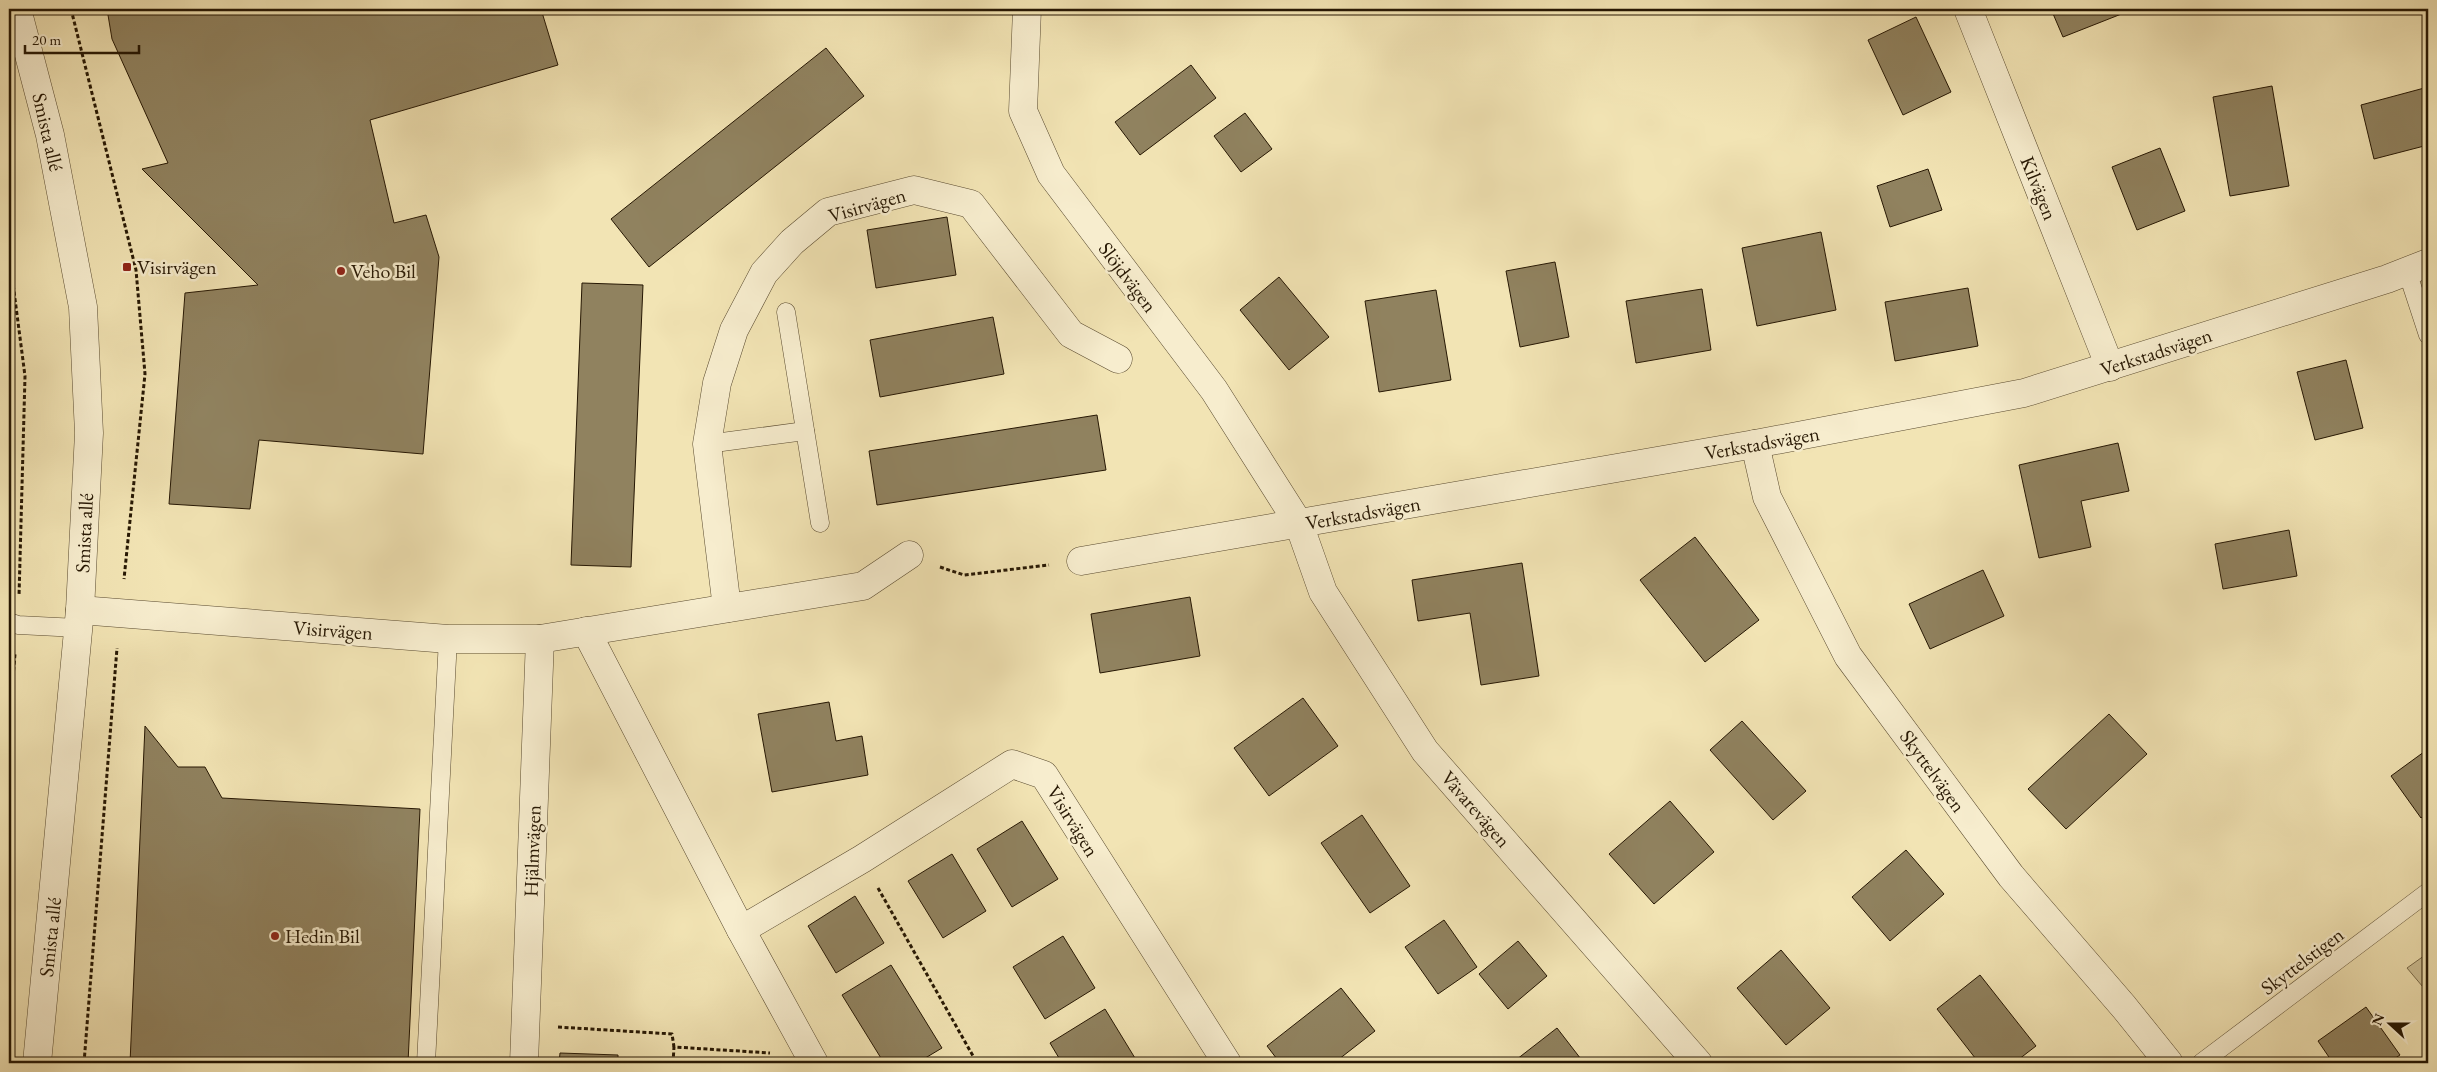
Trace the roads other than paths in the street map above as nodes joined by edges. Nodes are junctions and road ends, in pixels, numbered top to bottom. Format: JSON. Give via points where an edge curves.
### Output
{"nodes":[{"id":1,"x":17,"y":9,"type":"edge"},
{"id":2,"x":1027,"y":9,"type":"edge"},
{"id":3,"x":1968,"y":9,"type":"edge"},
{"id":4,"x":2418,"y":267,"type":"edge"},
{"id":5,"x":786,"y":312,"type":"dead end"},
{"id":6,"x":2428,"y":335,"type":"edge"},
{"id":7,"x":1118,"y":359,"type":"dead end"},
{"id":8,"x":2110,"y":367,"type":"junction"},
{"id":9,"x":805,"y":431,"type":"junction"},
{"id":10,"x":707,"y":444,"type":"junction"},
{"id":11,"x":1755,"y":444,"type":"junction"},
{"id":12,"x":820,"y":524,"type":"dead end"},
{"id":13,"x":1299,"y":524,"type":"junction"},
{"id":14,"x":909,"y":555,"type":"road end"},
{"id":15,"x":1081,"y":561,"type":"road end"},
{"id":16,"x":727,"y":608,"type":"junction"},
{"id":17,"x":79,"y":619,"type":"junction"},
{"id":18,"x":14,"y":623,"type":"edge"},
{"id":19,"x":586,"y":631,"type":"junction"},
{"id":20,"x":448,"y":639,"type":"junction"},
{"id":21,"x":540,"y":639,"type":"junction"},
{"id":22,"x":2428,"y":892,"type":"edge"},
{"id":23,"x":741,"y":930,"type":"junction"},
{"id":24,"x":37,"y":1063,"type":"edge"},
{"id":25,"x":426,"y":1063,"type":"edge"},
{"id":26,"x":524,"y":1063,"type":"edge"},
{"id":27,"x":814,"y":1063,"type":"edge"},
{"id":28,"x":1226,"y":1063,"type":"edge"},
{"id":29,"x":1698,"y":1063,"type":"edge"},
{"id":30,"x":2169,"y":1063,"type":"edge"},
{"id":31,"x":2201,"y":1063,"type":"edge"}],
"edges":[{"from":1,"to":17,"type":"street","name":"Smista allé","via":[[50,135],[83,307],[89,433]]},
{"from":2,"to":13,"type":"street","name":"Slöjdvägen","via":[[1023,111],[1051,174],[1214,390]]},
{"from":3,"to":8,"type":"street","name":"Kilvägen"},
{"from":4,"to":6,"type":"lane"},
{"from":4,"to":8,"type":"street","name":"Verkstadsvägen"},
{"from":5,"to":9,"type":"lane"},
{"from":7,"to":10,"type":"street","name":"Visirvägen","via":[[1071,334],[971,204],[914,190],[828,212],[792,242],[764,273],[734,330],[716,382]]},
{"from":8,"to":11,"type":"street","name":"Verkstadsvägen","via":[[2024,393]]},
{"from":9,"to":10,"type":"lane"},
{"from":9,"to":12,"type":"lane"},
{"from":10,"to":16,"type":"street","name":"Visirvägen"},
{"from":11,"to":13,"type":"street","name":"Verkstadsvägen"},
{"from":11,"to":30,"type":"street","name":"Skyttelvägen","via":[[1767,497],[1848,656],[2011,876]]},
{"from":13,"to":15,"type":"street","name":"Verkstadsvägen"},
{"from":13,"to":29,"type":"street","name":"Vävarevägen","via":[[1323,592],[1424,751]]},
{"from":14,"to":16,"type":"street","name":"Visirvägen","via":[[864,586]]},
{"from":16,"to":19,"type":"street","name":"Visirvägen"},
{"from":17,"to":18,"type":"lane"},
{"from":17,"to":20,"type":"street","name":"Visirvägen"},
{"from":17,"to":24,"type":"street","name":"Smista allé"},
{"from":19,"to":21,"type":"street","name":"Visirvägen"},
{"from":19,"to":23,"type":"street"},
{"from":20,"to":21,"type":"street","name":"Visirvägen"},
{"from":20,"to":25,"type":"lane"},
{"from":21,"to":26,"type":"street","name":"Hjälmvägen"},
{"from":22,"to":31,"type":"lane","name":"Skyttelstigen"},
{"from":23,"to":27,"type":"street"},
{"from":23,"to":28,"type":"street","name":"Visirvägen","via":[[862,859],[1012,764],[1044,775]]}]}
